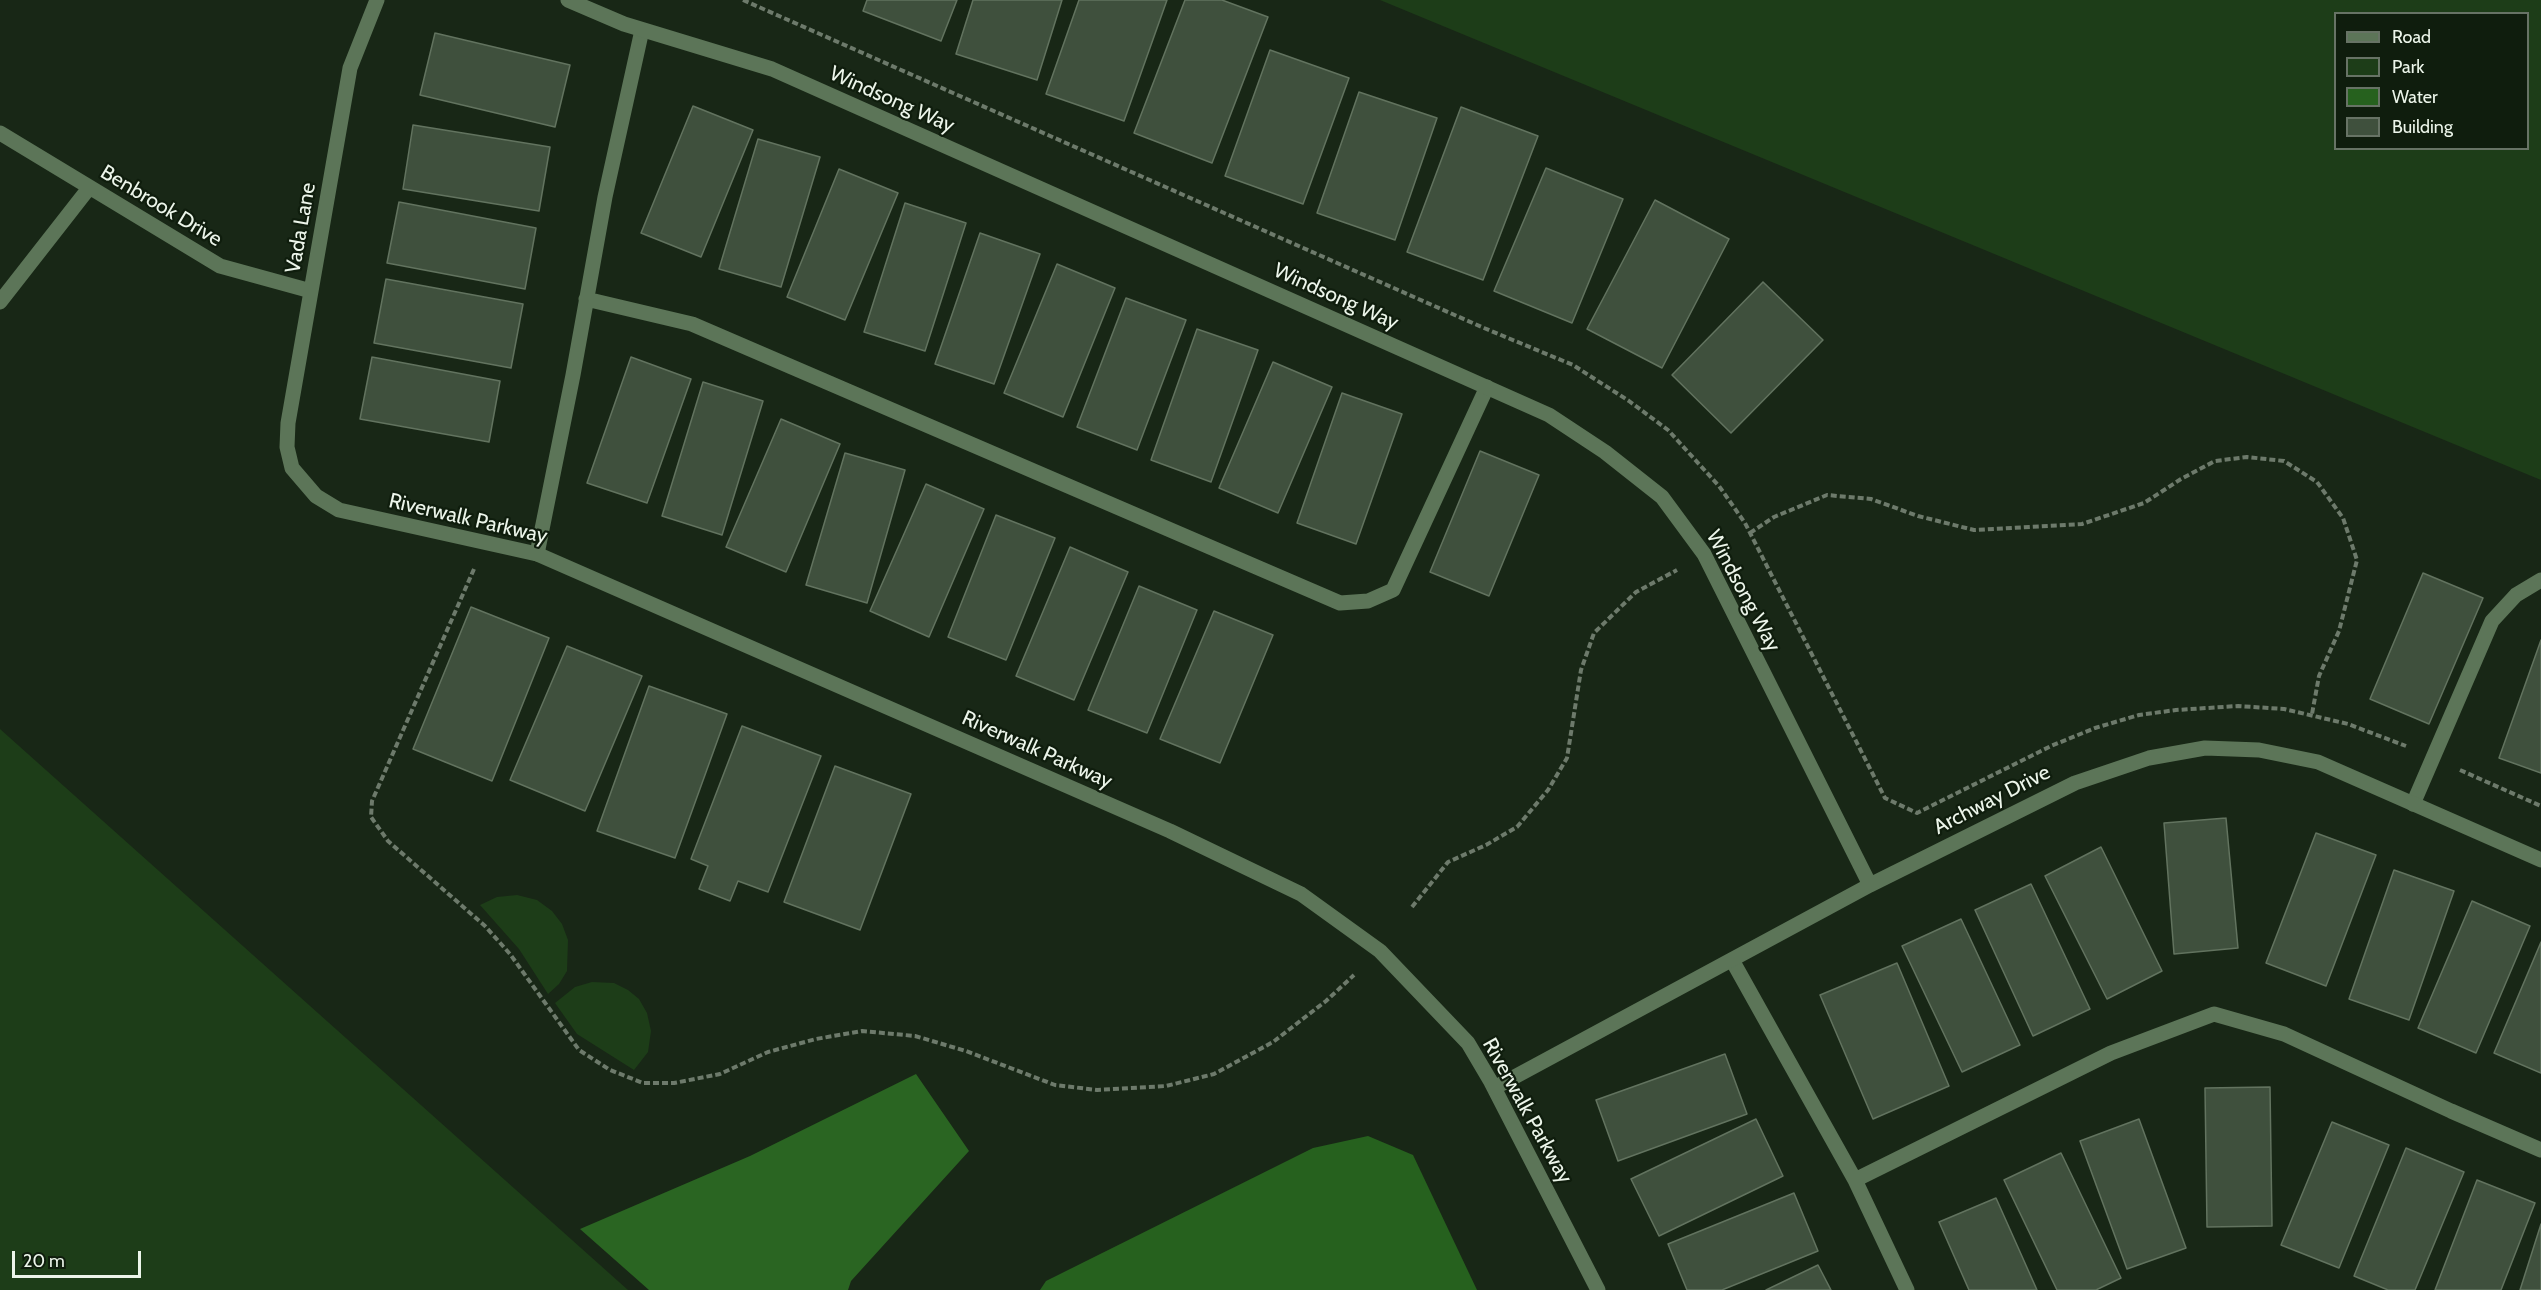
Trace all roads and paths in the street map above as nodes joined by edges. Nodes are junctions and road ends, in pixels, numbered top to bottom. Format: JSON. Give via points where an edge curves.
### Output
{"nodes":[{"id":1,"x":377,"y":0,"type":"edge"},
{"id":2,"x":568,"y":0,"type":"edge"},
{"id":3,"x":642,"y":30,"type":"junction"},
{"id":4,"x":0,"y":133,"type":"edge"},
{"id":5,"x":89,"y":188,"type":"junction"},
{"id":6,"x":311,"y":291,"type":"junction"},
{"id":7,"x":586,"y":299,"type":"junction"},
{"id":8,"x":0,"y":302,"type":"edge"},
{"id":9,"x":1487,"y":387,"type":"junction"},
{"id":10,"x":292,"y":468,"type":"joint"},
{"id":11,"x":1750,"y":533,"type":"dead end"},
{"id":12,"x":537,"y":554,"type":"junction"},
{"id":13,"x":1682,"y":566,"type":"dead end"},
{"id":14,"x":474,"y":568,"type":"dead end"},
{"id":15,"x":2541,"y":580,"type":"edge"},
{"id":16,"x":2312,"y":714,"type":"dead end"},
{"id":17,"x":2413,"y":804,"type":"junction"},
{"id":18,"x":2541,"y":860,"type":"edge"},
{"id":19,"x":1870,"y":885,"type":"junction"},
{"id":20,"x":1412,"y":907,"type":"dead end"},
{"id":21,"x":1732,"y":960,"type":"junction"},
{"id":22,"x":1354,"y":975,"type":"dead end"},
{"id":23,"x":1494,"y":1088,"type":"junction"},
{"id":24,"x":2541,"y":1150,"type":"edge"},
{"id":25,"x":1855,"y":1180,"type":"junction"},
{"id":26,"x":1598,"y":1290,"type":"edge"},
{"id":27,"x":1907,"y":1290,"type":"edge"}],
"edges":[{"from":1,"to":6,"type":"street","name":"Vada Lane","via":[[350,68]]},
{"from":2,"to":3,"type":"street","name":"Windsong Way"},
{"from":3,"to":7,"type":"street"},
{"from":3,"to":9,"type":"street","name":"Windsong Way","via":[[772,69]]},
{"from":4,"to":5,"type":"street","name":"Benbrook Drive"},
{"from":5,"to":6,"type":"street","name":"Benbrook Drive","via":[[220,266]]},
{"from":5,"to":8,"type":"street"},
{"from":6,"to":10,"type":"street","name":"Vada Lane","via":[[288,423],[287,447]]},
{"from":7,"to":9,"type":"street","via":[[692,324],[1340,603],[1368,601],[1394,590]]},
{"from":7,"to":12,"type":"street"},
{"from":9,"to":19,"type":"street","name":"Windsong Way","via":[[1549,415],[1662,497],[1704,554]]},
{"from":10,"to":12,"type":"street","name":"Riverwalk Parkway","via":[[316,496],[339,510]]},
{"from":11,"to":16,"type":"path","via":[[1774,517],[1827,495],[1871,499],[1974,530],[2082,525],[2144,502],[2215,461],[2247,457],[2284,461],[2317,482],[2343,518],[2357,560],[2339,631],[2319,676]]},
{"from":12,"to":23,"type":"street","name":"Riverwalk Parkway","via":[[1170,831],[1301,894],[1380,951],[1468,1043]]},
{"from":13,"to":20,"type":"path","via":[[1636,592],[1594,633],[1581,670],[1567,758],[1548,790],[1517,827],[1448,862]]},
{"from":14,"to":22,"type":"path","via":[[372,801],[371,817],[388,841],[485,926],[510,954],[579,1050],[610,1070],[643,1083],[674,1083],[720,1074],[768,1052],[862,1031],[915,1036],[1055,1085],[1097,1090],[1166,1086],[1214,1074],[1273,1042]]},
{"from":15,"to":17,"type":"street","via":[[2516,595],[2492,621]]},
{"from":17,"to":18,"type":"street","name":"Archway Drive"},
{"from":17,"to":19,"type":"street","name":"Archway Drive","via":[[2318,762],[2259,750],[2205,748],[2149,758],[2075,783]]},
{"from":19,"to":21,"type":"street","name":"Archway Drive"},
{"from":21,"to":23,"type":"street","name":"Archway Drive"},
{"from":21,"to":25,"type":"street"},
{"from":23,"to":26,"type":"street","name":"Riverwalk Parkway"},
{"from":24,"to":25,"type":"street","via":[[2284,1034],[2214,1014],[2111,1053]]},
{"from":25,"to":27,"type":"street"}]}
